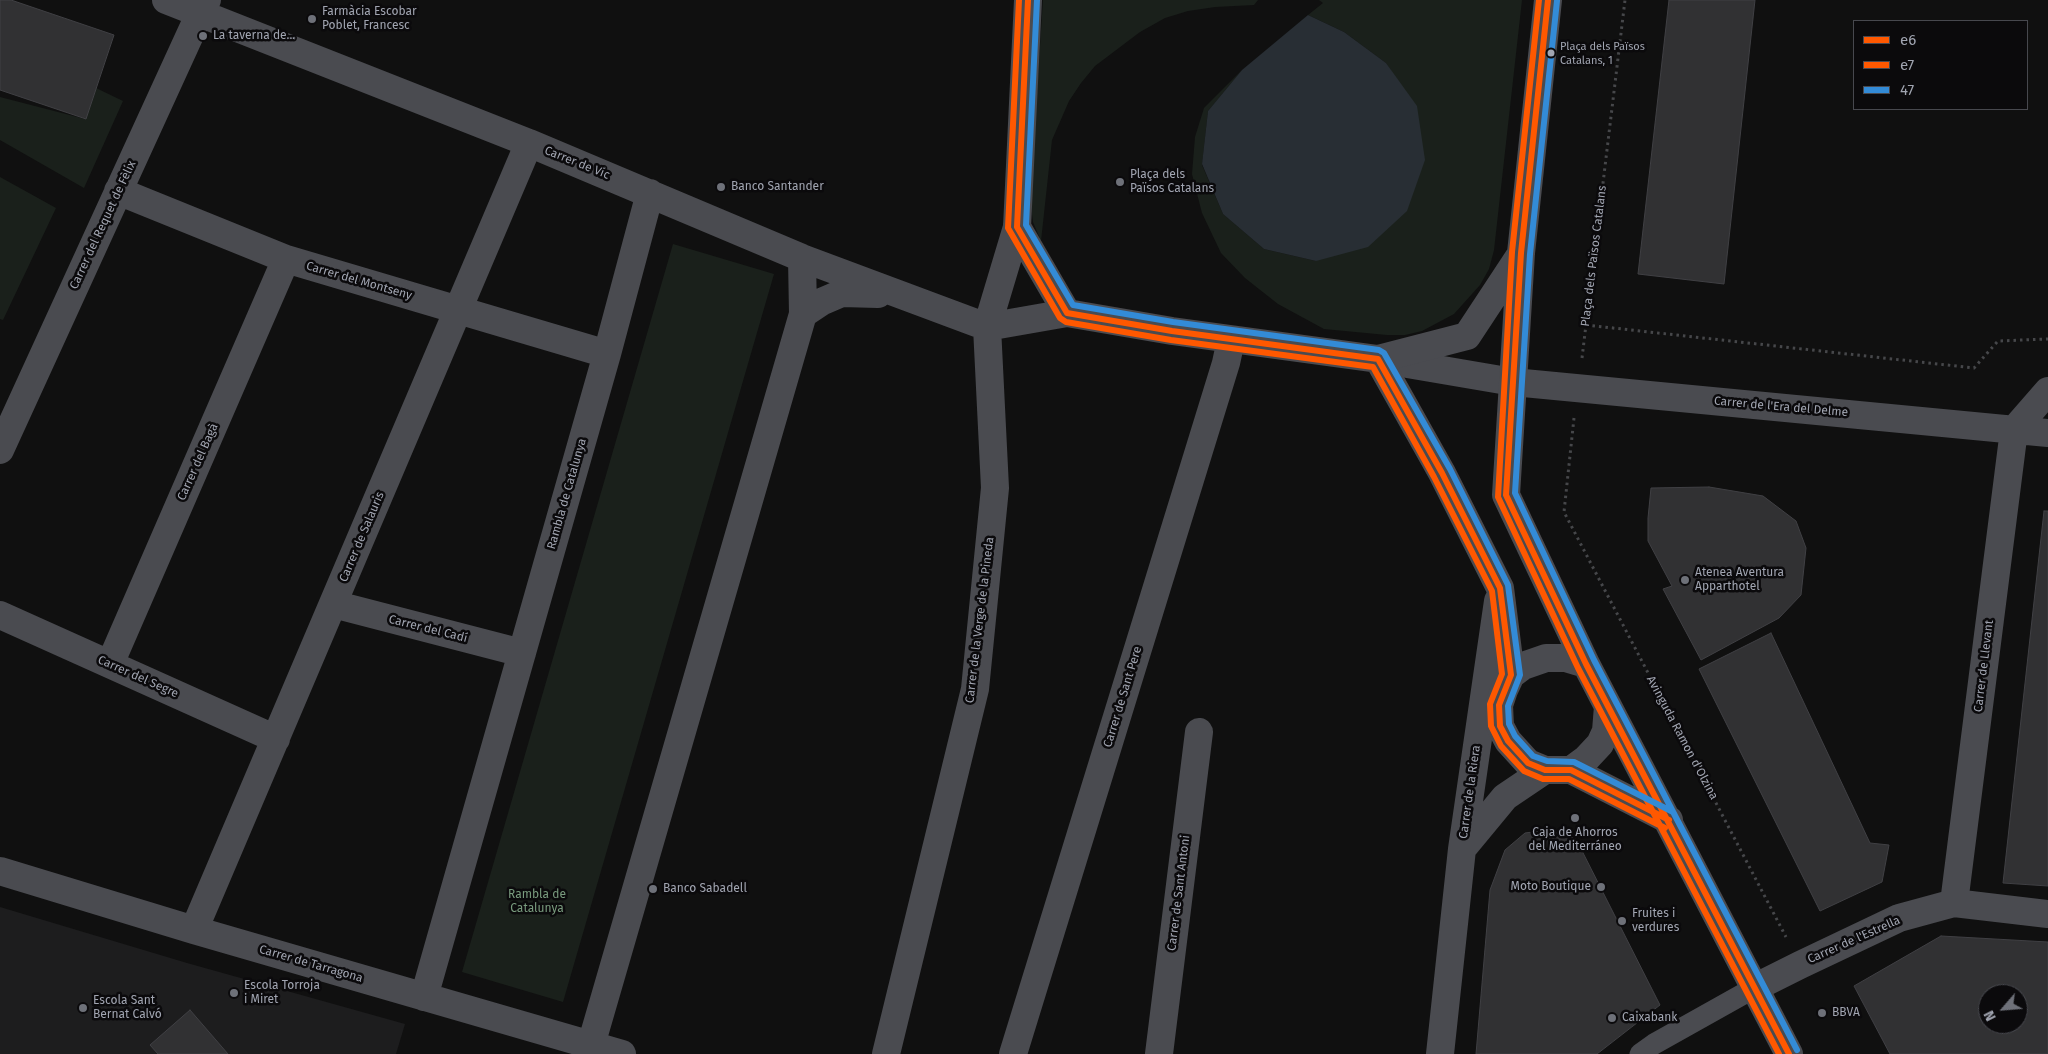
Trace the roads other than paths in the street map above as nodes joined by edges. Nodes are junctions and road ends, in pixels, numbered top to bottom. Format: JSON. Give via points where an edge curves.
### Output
{"nodes":[{"id":1,"x":166,"y":0,"type":"edge"},
{"id":2,"x":1028,"y":0,"type":"edge"},
{"id":3,"x":1548,"y":0,"type":"edge"},
{"id":4,"x":203,"y":6,"type":"edge"},
{"id":5,"x":529,"y":143,"type":"junction"},
{"id":6,"x":118,"y":191,"type":"junction"},
{"id":7,"x":650,"y":193,"type":"junction"},
{"id":8,"x":1017,"y":226,"type":"junction"},
{"id":9,"x":1521,"y":253,"type":"junction"},
{"id":10,"x":802,"y":258,"type":"junction"},
{"id":11,"x":286,"y":259,"type":"junction"},
{"id":12,"x":896,"y":294,"type":"junction"},
{"id":13,"x":458,"y":310,"type":"junction"},
{"id":14,"x":1067,"y":313,"type":"junction"},
{"id":15,"x":803,"y":314,"type":"junction"},
{"id":16,"x":987,"y":327,"type":"junction"},
{"id":17,"x":1231,"y":340,"type":"junction"},
{"id":18,"x":607,"y":354,"type":"junction"},
{"id":19,"x":1378,"y":359,"type":"junction"},
{"id":20,"x":1513,"y":382,"type":"junction"},
{"id":21,"x":2048,"y":392,"type":"edge"},
{"id":22,"x":2014,"y":430,"type":"junction"},
{"id":23,"x":2048,"y":434,"type":"edge"},
{"id":24,"x":0,"y":450,"type":"edge"},
{"id":25,"x":1500,"y":588,"type":"junction"},
{"id":26,"x":333,"y":604,"type":"junction"},
{"id":27,"x":0,"y":615,"type":"edge"},
{"id":28,"x":522,"y":653,"type":"junction"},
{"id":29,"x":110,"y":664,"type":"junction"},
{"id":30,"x":1586,"y":664,"type":"junction"},
{"id":31,"x":1511,"y":675,"type":"junction"},
{"id":32,"x":1608,"y":706,"type":"junction"},
{"id":33,"x":1199,"y":732,"type":"dead end"},
{"id":34,"x":276,"y":739,"type":"junction"},
{"id":35,"x":1558,"y":770,"type":"junction"},
{"id":36,"x":1669,"y":820,"type":"junction"},
{"id":37,"x":1462,"y":849,"type":"junction"},
{"id":38,"x":0,"y":871,"type":"edge"},
{"id":39,"x":1954,"y":904,"type":"junction"},
{"id":40,"x":2048,"y":914,"type":"edge"},
{"id":41,"x":194,"y":930,"type":"junction"},
{"id":42,"x":1754,"y":988,"type":"junction"},
{"id":43,"x":424,"y":997,"type":"junction"},
{"id":44,"x":591,"y":1045,"type":"junction"},
{"id":45,"x":622,"y":1054,"type":"edge"},
{"id":46,"x":886,"y":1054,"type":"edge"},
{"id":47,"x":1013,"y":1054,"type":"edge"},
{"id":48,"x":1159,"y":1054,"type":"edge"},
{"id":49,"x":1440,"y":1054,"type":"edge"},
{"id":50,"x":1640,"y":1054,"type":"edge"},
{"id":51,"x":1789,"y":1054,"type":"edge"}],
"edges":[{"from":1,"to":4,"type":"street","name":"Carrer de Vic"},
{"from":2,"to":8,"type":"street"},
{"from":3,"to":9,"type":"street"},
{"from":4,"to":5,"type":"street","name":"Carrer de Vic"},
{"from":4,"to":6,"type":"street","name":"Carrer del Requet de Fèlix"},
{"from":5,"to":7,"type":"street","name":"Carrer de Vic"},
{"from":5,"to":13,"type":"street","name":"Carrer de Salauris"},
{"from":6,"to":11,"type":"street","name":"Carrer del Montseny"},
{"from":6,"to":24,"type":"street","name":"Carrer del Requet de Fèlix"},
{"from":7,"to":10,"type":"street","name":"Carrer de Vic"},
{"from":7,"to":18,"type":"street","name":"Rambla de Catalunya"},
{"from":8,"to":14,"type":"street"},
{"from":8,"to":16,"type":"street"},
{"from":9,"to":19,"type":"street","via":[[1467,336]]},
{"from":9,"to":20,"type":"street"},
{"from":10,"to":12,"type":"street","name":"Carrer de Vic"},
{"from":10,"to":15,"type":"street"},
{"from":11,"to":13,"type":"street","name":"Carrer del Montseny"},
{"from":11,"to":29,"type":"street","name":"Carrer del Bagà"},
{"from":12,"to":15,"type":"street","via":[[842,294]]},
{"from":12,"to":16,"type":"street","name":"Carrer de Vic"},
{"from":13,"to":18,"type":"street","name":"Carrer del Montseny"},
{"from":13,"to":26,"type":"street","name":"Carrer de Salauris"},
{"from":14,"to":16,"type":"street"},
{"from":14,"to":17,"type":"street"},
{"from":15,"to":44,"type":"street"},
{"from":16,"to":46,"type":"street","name":"Carrer de la Verge de la Pineda","via":[[995,488],[975,689]]},
{"from":17,"to":19,"type":"street"},
{"from":17,"to":47,"type":"street","name":"Carrer de Sant Pere"},
{"from":18,"to":28,"type":"street","name":"Rambla de Catalunya"},
{"from":19,"to":20,"type":"street"},
{"from":19,"to":25,"type":"street","via":[[1442,473]]},
{"from":20,"to":22,"type":"street","name":"Carrer de l'Era del Delme"},
{"from":20,"to":30,"type":"street","via":[[1506,495]]},
{"from":21,"to":22,"type":"street"},
{"from":22,"to":23,"type":"street","name":"Carrer de l'Era del Delme"},
{"from":22,"to":39,"type":"street","name":"Carrer de Llevant"},
{"from":25,"to":31,"type":"street"},
{"from":25,"to":37,"type":"street","name":"Carrer de la Riera"},
{"from":26,"to":28,"type":"street","name":"Carrer del Cadí"},
{"from":26,"to":34,"type":"street","name":"Carrer de Salauris"},
{"from":27,"to":29,"type":"street","name":"Carrer del Segre"},
{"from":28,"to":43,"type":"street","name":"Rambla de Catalunya"},
{"from":29,"to":34,"type":"street","name":"Carrer del Segre"},
{"from":30,"to":31,"type":"street","via":[[1566,658],[1546,658],[1522,666]]},
{"from":30,"to":32,"type":"street"},
{"from":31,"to":35,"type":"street","via":[[1499,705],[1500,726],[1508,741],[1528,763]]},
{"from":32,"to":35,"type":"street","via":[[1606,731],[1600,744],[1586,759]]},
{"from":32,"to":36,"type":"street"},
{"from":33,"to":48,"type":"street","name":"Carrer de Sant Antoni"},
{"from":34,"to":41,"type":"street","name":"Carrer de Salauris"},
{"from":35,"to":36,"type":"street"},
{"from":35,"to":37,"type":"street","name":"Carrer de la Riera","via":[[1505,797]]},
{"from":36,"to":42,"type":"street"},
{"from":37,"to":49,"type":"street","name":"Carrer de la Riera"},
{"from":38,"to":41,"type":"street","name":"Carrer de Tarragona"},
{"from":39,"to":40,"type":"street","name":"Carrer de l'Estrella"},
{"from":39,"to":42,"type":"street","name":"Carrer de l'Estrella","via":[[1899,918]]},
{"from":41,"to":43,"type":"street","name":"Carrer de Tarragona"},
{"from":42,"to":50,"type":"street"},
{"from":42,"to":51,"type":"street"},
{"from":43,"to":44,"type":"street","name":"Carrer de Tarragona"},
{"from":44,"to":45,"type":"street","name":"Carrer de Tarragona"}]}
